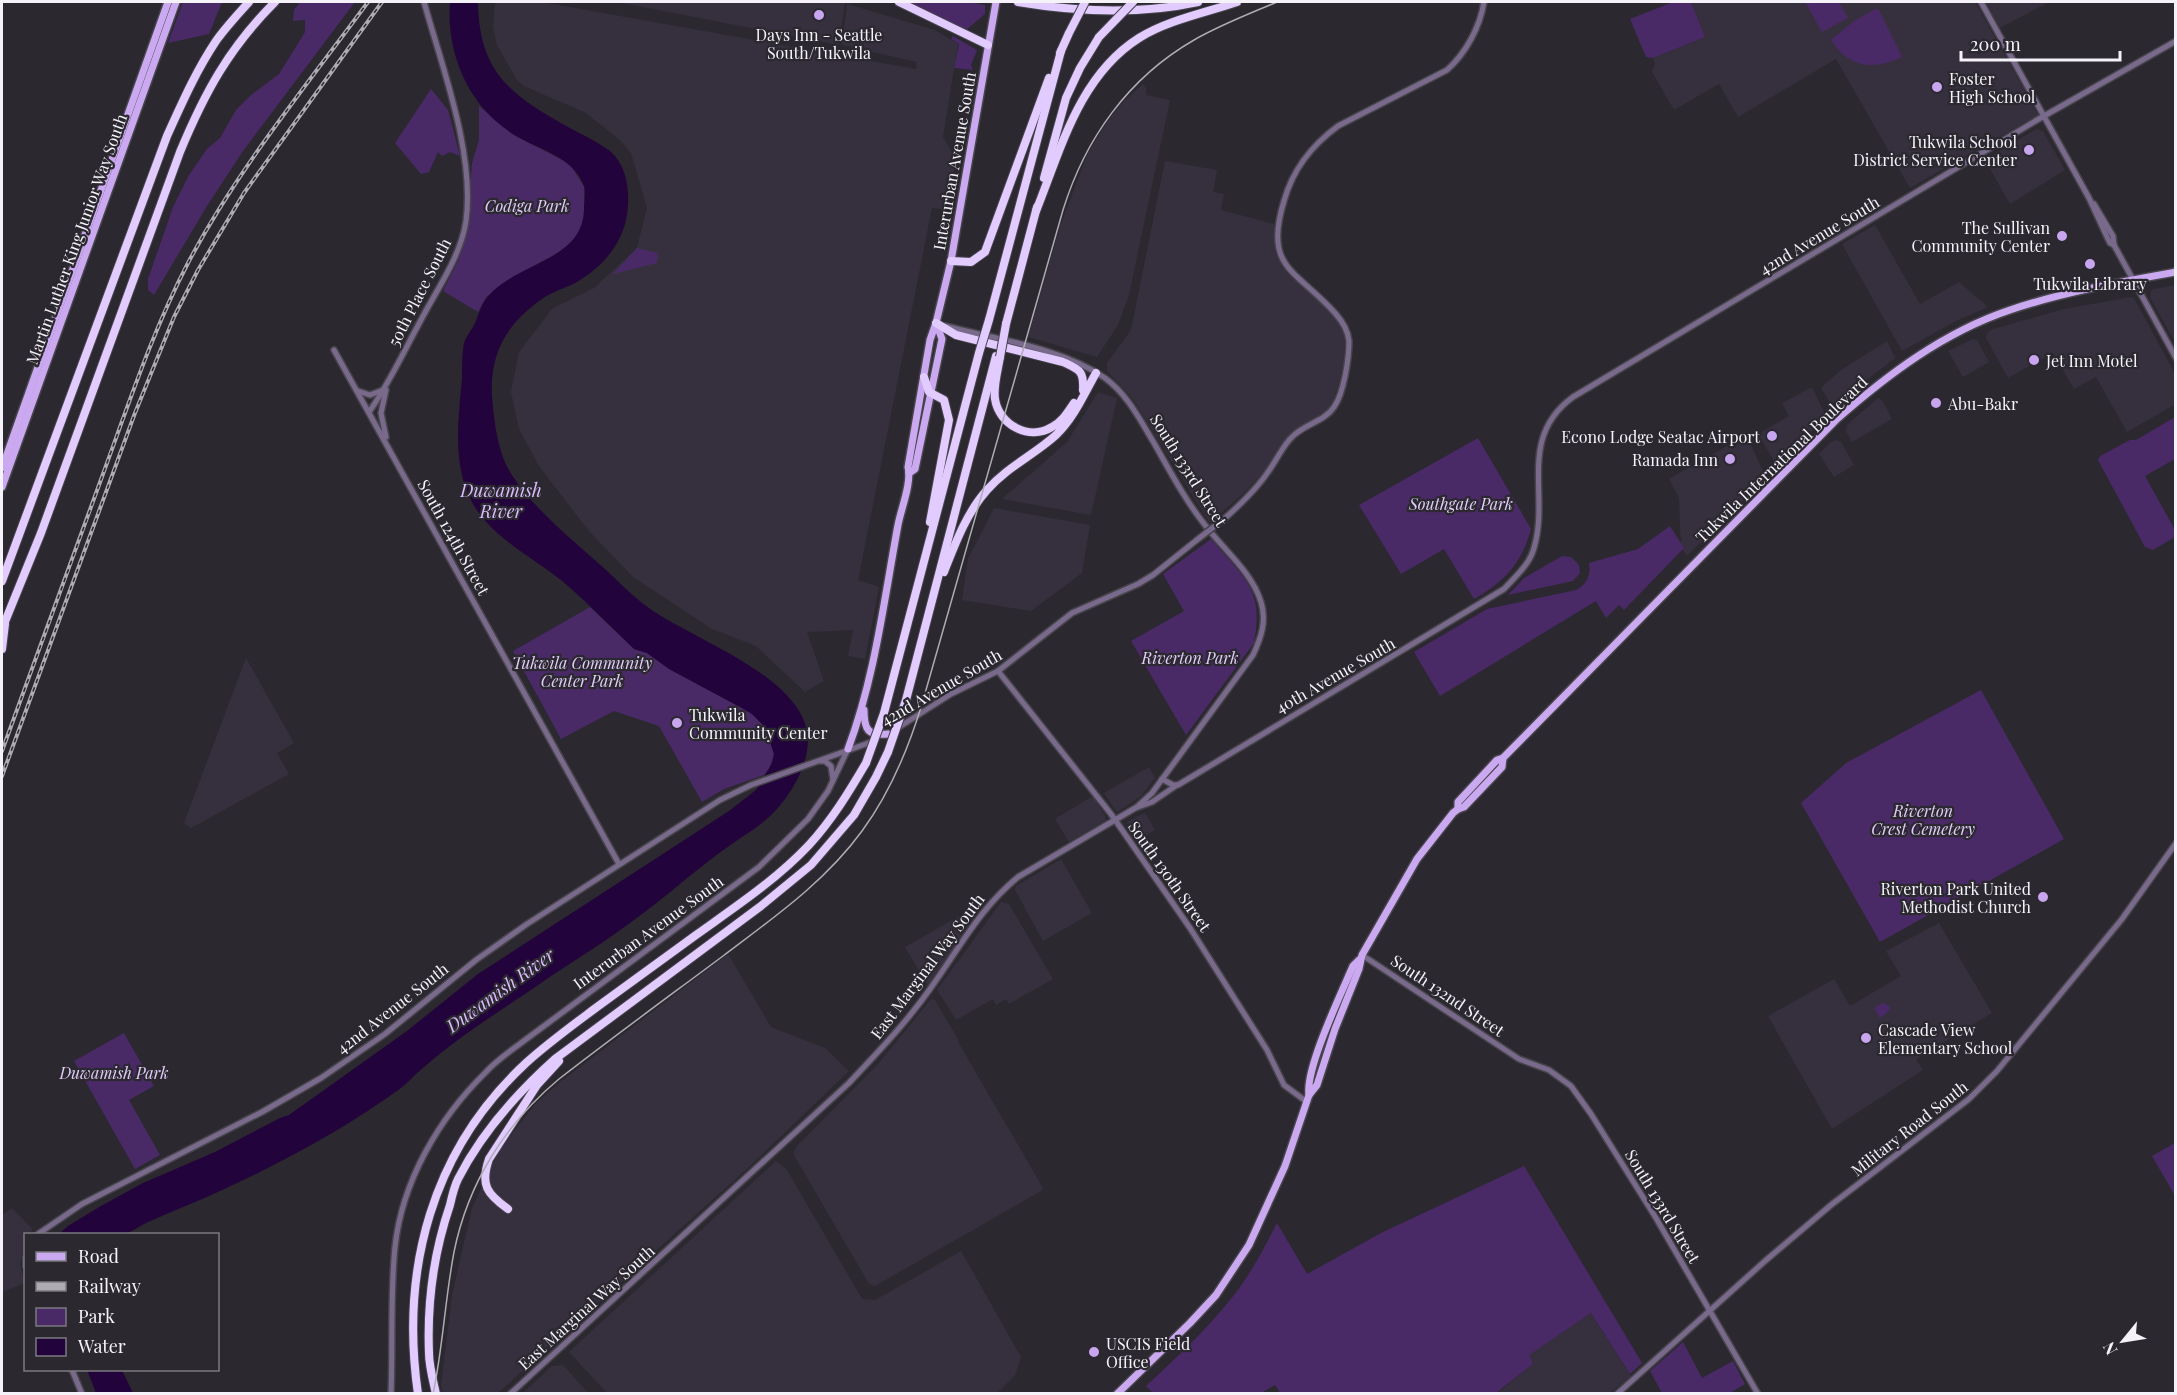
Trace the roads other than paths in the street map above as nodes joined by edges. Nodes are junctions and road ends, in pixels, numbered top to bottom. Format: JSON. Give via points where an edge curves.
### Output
{"nodes":[{"id":1,"x":168,"y":2,"type":"edge"},
{"id":2,"x":176,"y":2,"type":"edge"},
{"id":3,"x":249,"y":2,"type":"edge"},
{"id":4,"x":275,"y":2,"type":"edge"},
{"id":5,"x":424,"y":2,"type":"edge"},
{"id":6,"x":899,"y":2,"type":"edge"},
{"id":7,"x":996,"y":2,"type":"edge"},
{"id":8,"x":1018,"y":2,"type":"edge"},
{"id":9,"x":1085,"y":2,"type":"edge"},
{"id":10,"x":1133,"y":2,"type":"edge"},
{"id":11,"x":1198,"y":2,"type":"edge"},
{"id":12,"x":1238,"y":2,"type":"edge"},
{"id":13,"x":1484,"y":2,"type":"edge"},
{"id":14,"x":1981,"y":2,"type":"edge"},
{"id":15,"x":2175,"y":41,"type":"edge"},
{"id":16,"x":988,"y":45,"type":"junction"},
{"id":17,"x":1061,"y":51,"type":"junction"},
{"id":18,"x":2044,"y":117,"type":"junction"},
{"id":19,"x":1036,"y":211,"type":"junction"},
{"id":20,"x":951,"y":261,"type":"junction"},
{"id":21,"x":2175,"y":272,"type":"edge"},
{"id":22,"x":2132,"y":280,"type":"junction"},
{"id":23,"x":936,"y":323,"type":"junction"},
{"id":24,"x":334,"y":350,"type":"dead end"},
{"id":25,"x":998,"y":357,"type":"junction"},
{"id":26,"x":2175,"y":358,"type":"edge"},
{"id":27,"x":1096,"y":373,"type":"junction"},
{"id":28,"x":924,"y":377,"type":"junction"},
{"id":29,"x":386,"y":386,"type":"junction"},
{"id":30,"x":1083,"y":390,"type":"junction"},
{"id":31,"x":357,"y":391,"type":"junction"},
{"id":32,"x":929,"y":392,"type":"junction"},
{"id":33,"x":382,"y":406,"type":"junction"},
{"id":34,"x":369,"y":412,"type":"junction"},
{"id":35,"x":393,"y":455,"type":"junction"},
{"id":36,"x":2,"y":468,"type":"edge"},
{"id":37,"x":909,"y":473,"type":"junction"},
{"id":38,"x":2,"y":487,"type":"edge"},
{"id":39,"x":1517,"y":575,"type":"joint"},
{"id":40,"x":2,"y":581,"type":"edge"},
{"id":41,"x":919,"y":586,"type":"junction"},
{"id":42,"x":929,"y":612,"type":"junction"},
{"id":43,"x":6,"y":620,"type":"junction"},
{"id":44,"x":1263,"y":621,"type":"joint"},
{"id":45,"x":2,"y":629,"type":"edge"},
{"id":46,"x":2,"y":649,"type":"edge"},
{"id":47,"x":998,"y":671,"type":"junction"},
{"id":48,"x":865,"y":703,"type":"junction"},
{"id":49,"x":888,"y":734,"type":"junction"},
{"id":50,"x":848,"y":749,"type":"junction"},
{"id":51,"x":816,"y":760,"type":"junction"},
{"id":52,"x":1162,"y":779,"type":"junction"},
{"id":53,"x":833,"y":782,"type":"junction"},
{"id":54,"x":1178,"y":785,"type":"junction"},
{"id":55,"x":1137,"y":807,"type":"junction"},
{"id":56,"x":1115,"y":820,"type":"junction"},
{"id":57,"x":2175,"y":843,"type":"edge"},
{"id":58,"x":619,"y":864,"type":"junction"},
{"id":59,"x":1360,"y":957,"type":"junction"},
{"id":60,"x":581,"y":1039,"type":"junction"},
{"id":61,"x":1519,"y":1059,"type":"joint"},
{"id":62,"x":1308,"y":1099,"type":"junction"},
{"id":63,"x":508,"y":1209,"type":"dead end"},
{"id":64,"x":39,"y":1233,"type":"edge"},
{"id":65,"x":1710,"y":1310,"type":"junction"},
{"id":66,"x":72,"y":1371,"type":"edge"},
{"id":67,"x":82,"y":1394,"type":"edge"},
{"id":68,"x":391,"y":1394,"type":"edge"},
{"id":69,"x":418,"y":1394,"type":"edge"},
{"id":70,"x":436,"y":1394,"type":"edge"},
{"id":71,"x":510,"y":1394,"type":"edge"},
{"id":72,"x":1117,"y":1394,"type":"edge"},
{"id":73,"x":1617,"y":1394,"type":"edge"},
{"id":74,"x":1758,"y":1394,"type":"edge"}],
"edges":[{"from":1,"to":36,"type":"main road","name":"Martin Luther King Junior Way South"},
{"from":2,"to":38,"type":"main road","name":"Martin Luther King Junior Way South"},
{"from":3,"to":40,"type":"highway","via":[[204,60],[167,136]]},
{"from":4,"to":43,"type":"highway","via":[[233,49],[200,105]]},
{"from":5,"to":29,"type":"street","name":"50th Place South","via":[[463,142],[466,221],[449,268]]},
{"from":6,"to":16,"type":"highway"},
{"from":7,"to":16,"type":"main road","name":"Interurban Avenue South"},
{"from":8,"to":11,"type":"highway","via":[[1053,8],[1118,10]]},
{"from":9,"to":17,"type":"highway","bridge":true},
{"from":10,"to":19,"type":"highway","bridge":true,"via":[[1099,37],[1066,98]]},
{"from":12,"to":19,"type":"highway","via":[[1147,34],[1107,66],[1072,119]]},
{"from":13,"to":47,"type":"street","name":"42nd Avenue South","bridge":true,"via":[[1464,52],[1447,70],[1325,135],[1290,179],[1277,229],[1280,256],[1291,273],[1340,318],[1347,331],[1349,344],[1343,382],[1334,407],[1293,436],[1270,470],[1224,519],[1153,575],[1071,613]]},
{"from":14,"to":18,"type":"street"},
{"from":15,"to":18,"type":"street","name":"42nd Avenue South"},
{"from":16,"to":20,"type":"main road","name":"Interurban Avenue South"},
{"from":17,"to":20,"type":"highway","via":[[988,247],[971,262]]},
{"from":17,"to":41,"type":"highway","bridge":true},
{"from":18,"to":22,"type":"street","via":[[2113,236]]},
{"from":18,"to":39,"type":"street","name":"42nd Avenue South","via":[[1564,404],[1542,437],[1538,528],[1534,549]]},
{"from":19,"to":25,"type":"highway","bridge":true},
{"from":20,"to":23,"type":"main road","name":"Interurban Avenue South"},
{"from":21,"to":22,"type":"main road","name":"Tukwila International Boulevard"},
{"from":22,"to":26,"type":"street"},
{"from":22,"to":59,"type":"main road","name":"Tukwila International Boulevard","via":[[2005,312],[1935,345],[1878,382],[1503,758],[1502,767],[1458,809],[1417,860]]},
{"from":23,"to":27,"type":"street","name":"South 133rd Street","via":[[1069,359]]},
{"from":23,"to":28,"type":"main road","name":"Interurban Avenue South"},
{"from":23,"to":30,"type":"highway","via":[[956,335],[1063,362],[1082,373]]},
{"from":23,"to":32,"type":"main road","name":"Interurban Avenue South","via":[[942,339]]},
{"from":24,"to":31,"type":"street","name":"South 124th Street"},
{"from":25,"to":30,"type":"highway","via":[[995,400],[1005,419],[1019,430],[1039,432],[1054,427]]},
{"from":25,"to":42,"type":"highway"},
{"from":27,"to":30,"type":"highway"},
{"from":27,"to":42,"type":"highway","via":[[1063,428],[997,479],[978,501],[957,538]]},
{"from":27,"to":44,"type":"street","name":"South 133rd Street","via":[[1129,402],[1203,524],[1251,581],[1262,604]]},
{"from":28,"to":32,"type":"highway"},
{"from":28,"to":37,"type":"main road","name":"Interurban Avenue South"},
{"from":29,"to":31,"type":"street","via":[[370,395]]},
{"from":29,"to":33,"type":"street"},
{"from":29,"to":34,"type":"street","name":"50th Place South"},
{"from":31,"to":34,"type":"street","name":"South 124th Street"},
{"from":32,"to":37,"type":"main road","name":"Interurban Avenue South","via":[[915,469]]},
{"from":32,"to":41,"type":"highway","via":[[944,400],[949,420]]},
{"from":33,"to":34,"type":"street"},
{"from":33,"to":35,"type":"street"},
{"from":34,"to":35,"type":"street","name":"South 124th Street"},
{"from":35,"to":58,"type":"street","name":"South 124th Street"},
{"from":37,"to":48,"type":"main road","name":"Interurban Avenue South"},
{"from":39,"to":54,"type":"street","name":"40th Avenue South","via":[[1487,601]]},
{"from":41,"to":69,"type":"highway","bridge":true,"via":[[866,763],[835,813],[794,860],[756,891],[525,1064],[489,1101],[447,1167],[424,1233],[414,1291],[412,1327]]},
{"from":42,"to":60,"type":"highway","bridge":true,"via":[[888,753],[854,815],[811,865],[770,899]]},
{"from":43,"to":45,"type":"highway"},
{"from":43,"to":46,"type":"highway"},
{"from":44,"to":52,"type":"street","name":"East Marginal Way South","via":[[1253,655]]},
{"from":47,"to":49,"type":"street","name":"42nd Avenue South","via":[[951,694]]},
{"from":47,"to":56,"type":"street","name":"South 130th Street"},
{"from":48,"to":49,"type":"main road","via":[[864,718],[869,732]]},
{"from":48,"to":50,"type":"main road","name":"Interurban Avenue South"},
{"from":49,"to":50,"type":"street","name":"42nd Avenue South"},
{"from":50,"to":51,"type":"street","name":"42nd Avenue South"},
{"from":50,"to":53,"type":"street","name":"Interurban Avenue South"},
{"from":51,"to":53,"type":"street","via":[[831,766]]},
{"from":51,"to":58,"type":"street","name":"42nd Avenue South","via":[[720,800]]},
{"from":52,"to":54,"type":"street"},
{"from":52,"to":55,"type":"street","name":"East Marginal Way South"},
{"from":53,"to":68,"type":"street","name":"Interurban Avenue South","via":[[808,819],[759,867],[521,1043],[487,1071],[448,1115],[413,1179],[395,1246]]},
{"from":54,"to":55,"type":"street","name":"40th Avenue South"},
{"from":55,"to":56,"type":"street","name":"East Marginal Way South"},
{"from":56,"to":62,"type":"street","name":"South 130th Street","via":[[1222,976],[1284,1085]]},
{"from":56,"to":71,"type":"street","name":"East Marginal Way South","via":[[1005,888],[986,908],[901,1027],[849,1083]]},
{"from":57,"to":65,"type":"street","name":"Military Road South","via":[[2121,919],[1997,1071]]},
{"from":58,"to":64,"type":"street","name":"42nd Avenue South","via":[[476,960],[385,1034],[321,1078],[82,1204]]},
{"from":59,"to":61,"type":"street","name":"South 132nd Street"},
{"from":59,"to":62,"type":"main road","name":"Tukwila International Boulevard","via":[[1317,1085]]},
{"from":60,"to":63,"type":"highway","via":[[537,1085],[489,1159],[484,1182],[494,1198]]},
{"from":60,"to":70,"type":"highway","via":[[509,1104],[458,1180],[433,1272],[429,1355]]},
{"from":61,"to":65,"type":"street","name":"South 133rd Street","via":[[1549,1070],[1571,1086]]},
{"from":62,"to":72,"type":"main road","name":"Tukwila International Boulevard","via":[[1264,1215],[1233,1270],[1190,1323]]},
{"from":65,"to":73,"type":"street","name":"Military Road South"},
{"from":65,"to":74,"type":"street","name":"South 133rd Street"},
{"from":66,"to":67,"type":"street"}]}
